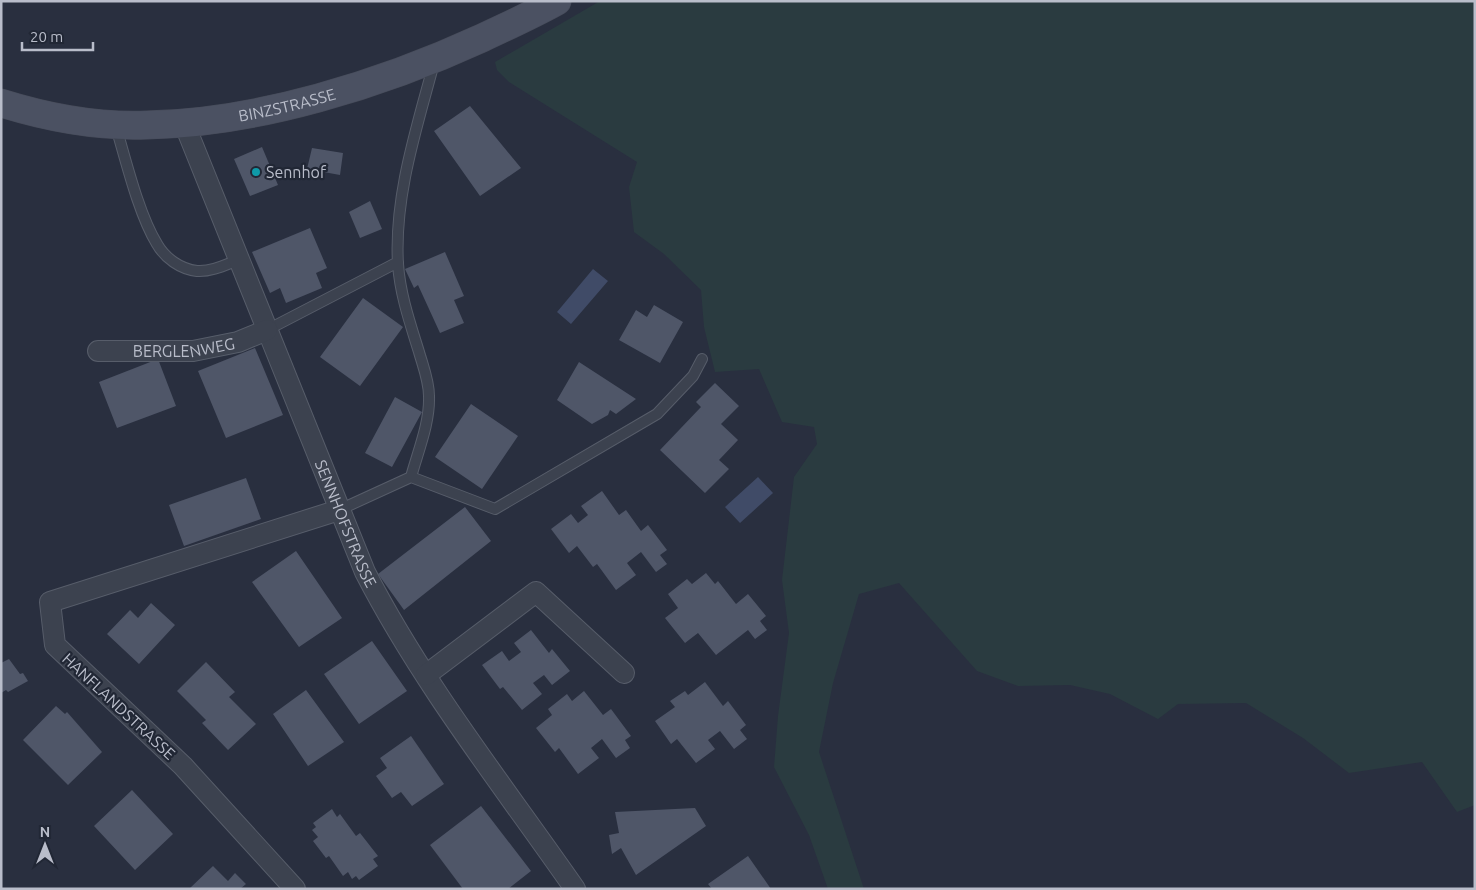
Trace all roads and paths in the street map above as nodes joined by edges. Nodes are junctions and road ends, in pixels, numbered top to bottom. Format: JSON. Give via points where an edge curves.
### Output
{"nodes":[{"id":1,"x":557,"y":1,"type":"edge"},
{"id":2,"x":435,"y":59,"type":"junction"},
{"id":3,"x":1,"y":103,"type":"edge"},
{"id":4,"x":184,"y":123,"type":"junction"},
{"id":5,"x":115,"y":124,"type":"junction"},
{"id":6,"x":238,"y":260,"type":"junction"},
{"id":7,"x":398,"y":262,"type":"junction"},
{"id":8,"x":267,"y":330,"type":"junction"},
{"id":9,"x":98,"y":350,"type":"dead end"},
{"id":10,"x":702,"y":359,"type":"dead end"},
{"id":11,"x":411,"y":477,"type":"junction"},
{"id":12,"x":339,"y":510,"type":"junction"},
{"id":13,"x":624,"y":673,"type":"dead end"},
{"id":14,"x":426,"y":675,"type":"junction"},
{"id":15,"x":295,"y":889,"type":"edge"},
{"id":16,"x":575,"y":889,"type":"edge"}],
"edges":[{"from":1,"to":2,"type":"main road","name":"BINZSTRASSE"},
{"from":2,"to":4,"type":"main road","name":"BINZSTRASSE","via":[[327,96]]},
{"from":2,"to":7,"type":"lane","via":[[407,166]]},
{"from":3,"to":5,"type":"main road","name":"BINZSTRASSE","via":[[54,118]]},
{"from":4,"to":5,"type":"main road","name":"BINZSTRASSE"},
{"from":4,"to":6,"type":"street","name":"SENNHOFSTRASSE"},
{"from":5,"to":6,"type":"lane","via":[[147,222],[157,244],[170,260],[198,271]]},
{"from":6,"to":8,"type":"street","name":"SENNHOFSTRASSE"},
{"from":7,"to":8,"type":"lane"},
{"from":7,"to":11,"type":"lane","via":[[401,292],[429,395],[428,414]]},
{"from":8,"to":9,"type":"street","name":"BERGLENWEG","via":[[238,342],[193,351]]},
{"from":8,"to":12,"type":"street","name":"SENNHOFSTRASSE"},
{"from":10,"to":11,"type":"lane","via":[[693,376],[657,414],[495,509]]},
{"from":11,"to":12,"type":"lane"},
{"from":12,"to":14,"type":"street","name":"SENNHOFSTRASSE","via":[[387,616]]},
{"from":12,"to":15,"type":"street","name":"HANFLANDSTRASSE","via":[[50,602],[55,646],[183,766]]},
{"from":13,"to":14,"type":"street","via":[[536,592]]},
{"from":14,"to":16,"type":"street","name":"SENNHOFSTRASSE"}]}
